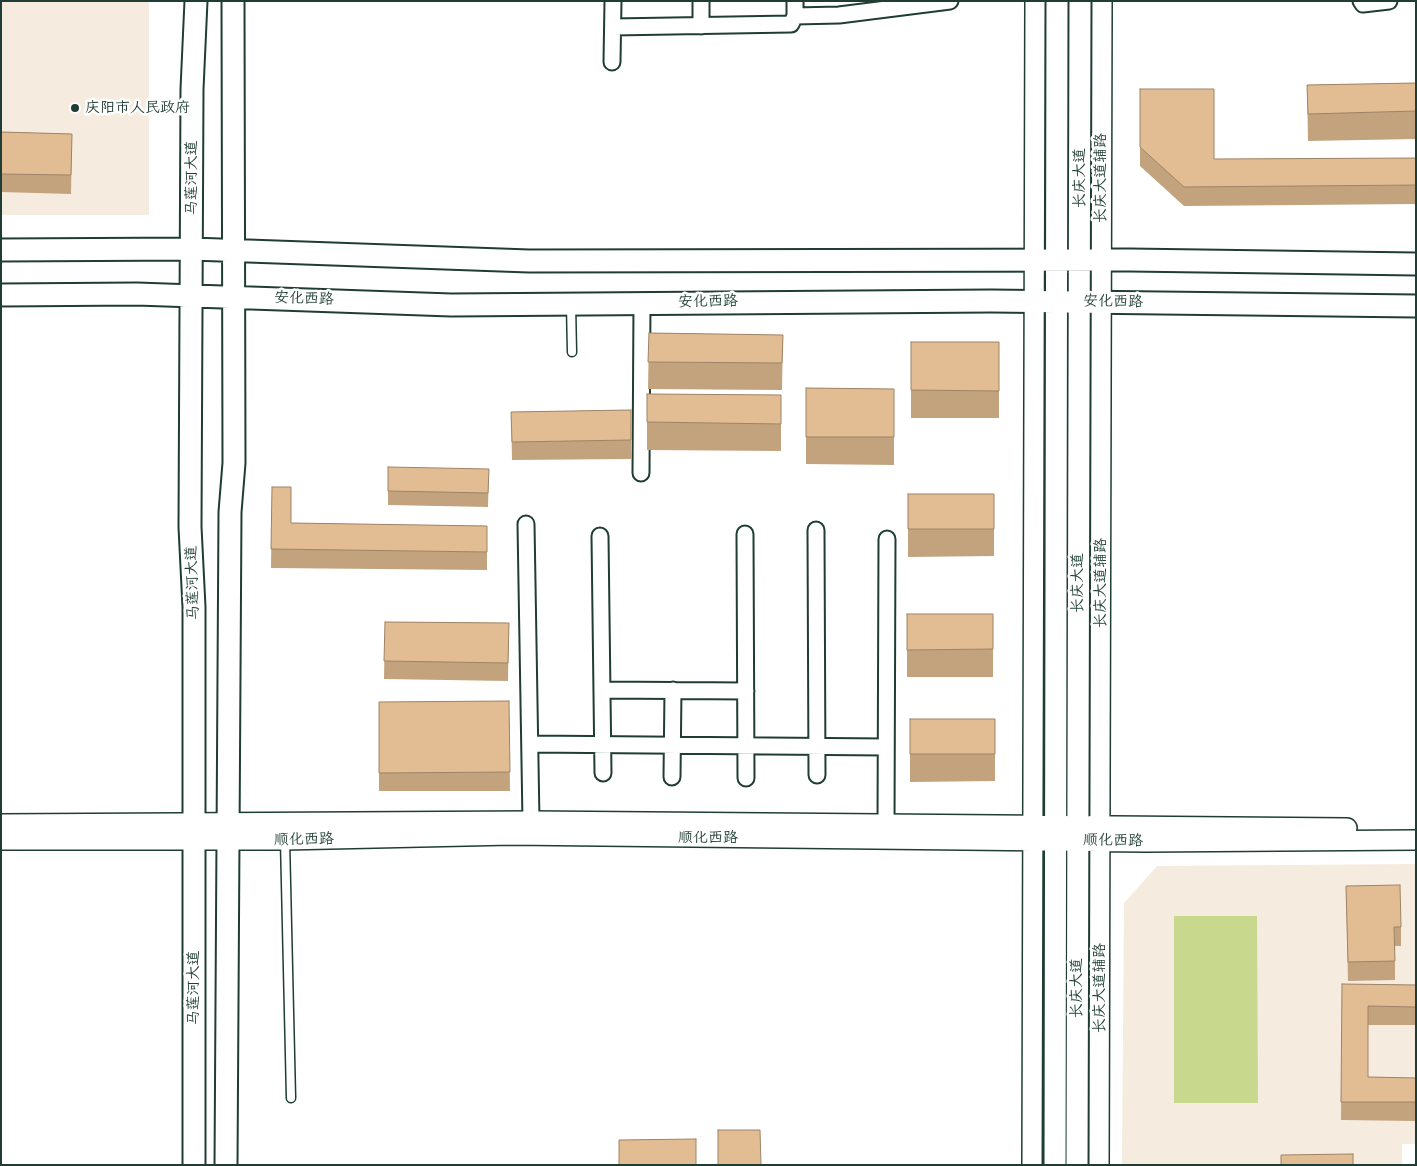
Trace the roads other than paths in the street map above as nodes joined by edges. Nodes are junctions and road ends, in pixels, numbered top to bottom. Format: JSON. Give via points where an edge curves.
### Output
{"nodes":[{"id":1,"x":196,"y":1,"type":"edge"},
{"id":2,"x":233,"y":1,"type":"edge"},
{"id":3,"x":613,"y":1,"type":"edge"},
{"id":4,"x":701,"y":1,"type":"edge"},
{"id":5,"x":950,"y":1,"type":"edge"},
{"id":6,"x":1035,"y":1,"type":"edge"},
{"id":7,"x":1057,"y":1,"type":"edge"},
{"id":8,"x":1080,"y":1,"type":"edge"},
{"id":9,"x":1102,"y":1,"type":"edge"},
{"id":10,"x":1361,"y":1,"type":"edge"},
{"id":11,"x":1389,"y":1,"type":"edge"},
{"id":12,"x":795,"y":8,"type":"edge"},
{"id":13,"x":701,"y":26,"type":"junction"},
{"id":14,"x":613,"y":27,"type":"junction"},
{"id":15,"x":612,"y":62,"type":"dead end"},
{"id":16,"x":192,"y":249,"type":"junction"},
{"id":17,"x":1,"y":250,"type":"edge"},
{"id":18,"x":234,"y":250,"type":"junction"},
{"id":19,"x":1034,"y":260,"type":"junction"},
{"id":20,"x":1056,"y":260,"type":"junction"},
{"id":21,"x":1080,"y":260,"type":"junction"},
{"id":22,"x":1101,"y":260,"type":"junction"},
{"id":23,"x":1416,"y":264,"type":"edge"},
{"id":24,"x":1,"y":295,"type":"edge"},
{"id":25,"x":191,"y":295,"type":"junction"},
{"id":26,"x":234,"y":296,"type":"junction"},
{"id":27,"x":1034,"y":301,"type":"junction"},
{"id":28,"x":1056,"y":302,"type":"junction"},
{"id":29,"x":1079,"y":302,"type":"junction"},
{"id":30,"x":1101,"y":302,"type":"junction"},
{"id":31,"x":571,"y":303,"type":"junction"},
{"id":32,"x":642,"y":303,"type":"junction"},
{"id":33,"x":1416,"y":306,"type":"edge"},
{"id":34,"x":572,"y":352,"type":"dead end"},
{"id":35,"x":641,"y":473,"type":"dead end"},
{"id":36,"x":526,"y":524,"type":"dead end"},
{"id":37,"x":816,"y":530,"type":"dead end"},
{"id":38,"x":745,"y":534,"type":"dead end"},
{"id":39,"x":600,"y":536,"type":"dead end"},
{"id":40,"x":887,"y":539,"type":"dead end"},
{"id":41,"x":602,"y":690,"type":"junction"},
{"id":42,"x":673,"y":690,"type":"junction"},
{"id":43,"x":746,"y":691,"type":"junction"},
{"id":44,"x":530,"y":744,"type":"junction"},
{"id":45,"x":602,"y":745,"type":"junction"},
{"id":46,"x":673,"y":745,"type":"junction"},
{"id":47,"x":746,"y":746,"type":"junction"},
{"id":48,"x":817,"y":746,"type":"junction"},
{"id":49,"x":886,"y":747,"type":"junction"},
{"id":50,"x":603,"y":773,"type":"dead end"},
{"id":51,"x":817,"y":775,"type":"dead end"},
{"id":52,"x":672,"y":777,"type":"dead end"},
{"id":53,"x":746,"y":778,"type":"dead end"},
{"id":54,"x":531,"y":821,"type":"junction"},
{"id":55,"x":1,"y":824,"type":"edge"},
{"id":56,"x":886,"y":824,"type":"junction"},
{"id":57,"x":1416,"y":828,"type":"edge"},
{"id":58,"x":194,"y":832,"type":"junction"},
{"id":59,"x":228,"y":832,"type":"junction"},
{"id":60,"x":1032,"y":833,"type":"junction"},
{"id":61,"x":1055,"y":834,"type":"junction"},
{"id":62,"x":1077,"y":834,"type":"junction"},
{"id":63,"x":1100,"y":834,"type":"junction"},
{"id":64,"x":1,"y":840,"type":"edge"},
{"id":65,"x":285,"y":840,"type":"junction"},
{"id":66,"x":1416,"y":840,"type":"edge"},
{"id":67,"x":291,"y":1098,"type":"dead end"},
{"id":68,"x":194,"y":1165,"type":"edge"},
{"id":69,"x":226,"y":1165,"type":"edge"},
{"id":70,"x":1032,"y":1165,"type":"edge"},
{"id":71,"x":1055,"y":1165,"type":"edge"},
{"id":72,"x":1077,"y":1165,"type":"edge"},
{"id":73,"x":1099,"y":1165,"type":"edge"}],
"edges":[{"from":1,"to":16,"type":"main road","name":"马莲河大道","via":[[192,89]]},
{"from":2,"to":18,"type":"main road"},
{"from":3,"to":14,"type":"street"},
{"from":4,"to":13,"type":"street"},
{"from":5,"to":12,"type":"street","via":[[839,15]]},
{"from":6,"to":19,"type":"street"},
{"from":7,"to":20,"type":"main road","name":"长庆大道"},
{"from":8,"to":21,"type":"main road","name":"长庆大道"},
{"from":9,"to":22,"type":"street","name":"长庆大道辅路"},
{"from":10,"to":11,"type":"street","via":[[1363,4]]},
{"from":12,"to":13,"type":"street","via":[[791,24]]},
{"from":13,"to":14,"type":"street"},
{"from":14,"to":15,"type":"street"},
{"from":16,"to":17,"type":"main road"},
{"from":16,"to":18,"type":"main road"},
{"from":16,"to":25,"type":"main road","name":"马莲河大道"},
{"from":18,"to":19,"type":"main road","via":[[529,261]]},
{"from":18,"to":26,"type":"main road"},
{"from":19,"to":20,"type":"main road"},
{"from":19,"to":27,"type":"street"},
{"from":20,"to":21,"type":"main road"},
{"from":20,"to":28,"type":"main road","name":"长庆大道"},
{"from":21,"to":22,"type":"main road"},
{"from":21,"to":29,"type":"main road","name":"长庆大道"},
{"from":22,"to":23,"type":"main road"},
{"from":22,"to":30,"type":"street","name":"长庆大道辅路"},
{"from":24,"to":25,"type":"main road","name":"安化西路"},
{"from":25,"to":26,"type":"main road","name":"安化西路"},
{"from":25,"to":58,"type":"main road","name":"马莲河大道"},
{"from":26,"to":31,"type":"main road","name":"安化西路","via":[[451,306]]},
{"from":26,"to":59,"type":"main road"},
{"from":27,"to":28,"type":"main road","name":"安化西路"},
{"from":27,"to":32,"type":"main road","name":"安化西路"},
{"from":27,"to":60,"type":"street"},
{"from":28,"to":29,"type":"main road","name":"安化西路"},
{"from":28,"to":61,"type":"main road","name":"长庆大道"},
{"from":29,"to":30,"type":"main road","name":"安化西路"},
{"from":29,"to":62,"type":"main road","name":"长庆大道"},
{"from":30,"to":33,"type":"main road","name":"安化西路"},
{"from":30,"to":63,"type":"street","name":"长庆大道辅路"},
{"from":31,"to":32,"type":"main road","name":"安化西路"},
{"from":31,"to":34,"type":"lane"},
{"from":32,"to":35,"type":"street"},
{"from":36,"to":44,"type":"street"},
{"from":37,"to":48,"type":"street"},
{"from":38,"to":43,"type":"street"},
{"from":39,"to":41,"type":"street"},
{"from":40,"to":49,"type":"street"},
{"from":41,"to":42,"type":"street"},
{"from":41,"to":45,"type":"street"},
{"from":42,"to":43,"type":"street"},
{"from":42,"to":46,"type":"street"},
{"from":43,"to":47,"type":"street"},
{"from":44,"to":45,"type":"street"},
{"from":44,"to":54,"type":"street"},
{"from":45,"to":46,"type":"street"},
{"from":45,"to":50,"type":"street"},
{"from":46,"to":47,"type":"street"},
{"from":46,"to":52,"type":"street"},
{"from":47,"to":48,"type":"street"},
{"from":47,"to":53,"type":"street"},
{"from":48,"to":49,"type":"street"},
{"from":48,"to":51,"type":"street"},
{"from":49,"to":56,"type":"street"},
{"from":54,"to":56,"type":"street","name":"顺化西路"},
{"from":54,"to":59,"type":"street","name":"顺化西路"},
{"from":55,"to":58,"type":"street","name":"顺化西路"},
{"from":56,"to":60,"type":"street","name":"顺化西路"},
{"from":57,"to":63,"type":"street","name":"顺化西路"},
{"from":58,"to":59,"type":"street","name":"顺化西路"},
{"from":58,"to":64,"type":"street","name":"顺化西路"},
{"from":58,"to":68,"type":"main road","name":"马莲河大道"},
{"from":59,"to":65,"type":"street","name":"顺化西路"},
{"from":59,"to":69,"type":"main road"},
{"from":60,"to":61,"type":"street","name":"顺化西路"},
{"from":60,"to":65,"type":"street","name":"顺化西路"},
{"from":60,"to":70,"type":"street"},
{"from":61,"to":62,"type":"street","name":"顺化西路"},
{"from":61,"to":71,"type":"main road","name":"长庆大道"},
{"from":62,"to":63,"type":"street","name":"顺化西路"},
{"from":62,"to":72,"type":"main road","name":"长庆大道"},
{"from":63,"to":66,"type":"street","name":"顺化西路"},
{"from":63,"to":73,"type":"street","name":"长庆大道辅路"},
{"from":65,"to":67,"type":"lane"}]}
